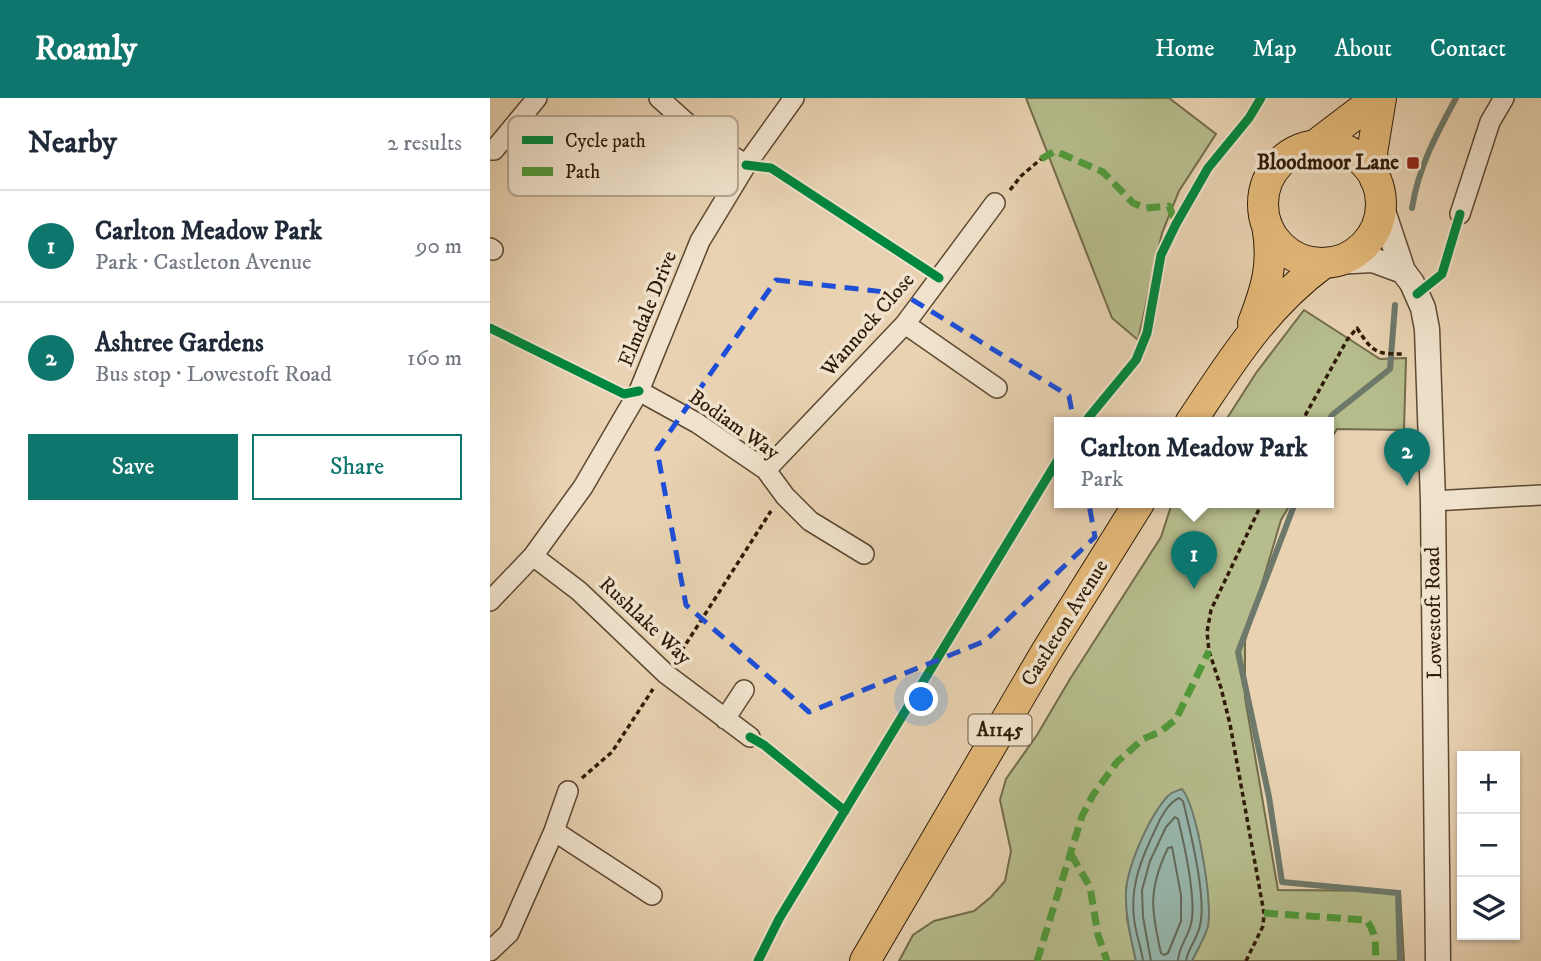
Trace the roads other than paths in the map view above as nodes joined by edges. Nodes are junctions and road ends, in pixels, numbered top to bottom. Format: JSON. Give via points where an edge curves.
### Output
{"nodes":[{"id":1,"x":537,"y":98,"type":"edge"},
{"id":2,"x":659,"y":98,"type":"edge"},
{"id":3,"x":794,"y":98,"type":"edge"},
{"id":4,"x":1379,"y":98,"type":"edge"},
{"id":5,"x":1504,"y":98,"type":"edge"},
{"id":6,"x":522,"y":116,"type":"edge"},
{"id":7,"x":679,"y":116,"type":"edge"},
{"id":8,"x":508,"y":133,"type":"edge"},
{"id":9,"x":1314,"y":146,"type":"junction"},
{"id":10,"x":491,"y":154,"type":"edge"},
{"id":11,"x":738,"y":160,"type":"edge"},
{"id":12,"x":746,"y":165,"type":"junction"},
{"id":13,"x":738,"y":178,"type":"edge"},
{"id":14,"x":1378,"y":192,"type":"junction"},
{"id":15,"x":727,"y":196,"type":"edge"},
{"id":16,"x":995,"y":203,"type":"road end"},
{"id":17,"x":1460,"y":214,"type":"dead end"},
{"id":18,"x":1266,"y":219,"type":"junction"},
{"id":19,"x":1329,"y":262,"type":"junction"},
{"id":20,"x":1403,"y":271,"type":"junction"},
{"id":21,"x":905,"y":324,"type":"junction"},
{"id":22,"x":1248,"y":336,"type":"junction"},
{"id":23,"x":997,"y":388,"type":"dead end"},
{"id":24,"x":639,"y":391,"type":"junction"},
{"id":25,"x":1194,"y":417,"type":"edge"},
{"id":26,"x":766,"y":470,"type":"junction"},
{"id":27,"x":1541,"y":495,"type":"edge"},
{"id":28,"x":1433,"y":501,"type":"junction"},
{"id":29,"x":1136,"y":508,"type":"edge"},
{"id":30,"x":864,"y":554,"type":"dead end"},
{"id":31,"x":533,"y":556,"type":"junction"},
{"id":32,"x":490,"y":601,"type":"edge"},
{"id":33,"x":744,"y":690,"type":"dead end"},
{"id":34,"x":725,"y":719,"type":"junction"},
{"id":35,"x":750,"y":737,"type":"dead end"},
{"id":36,"x":568,"y":791,"type":"road end"},
{"id":37,"x":554,"y":831,"type":"junction"},
{"id":38,"x":652,"y":895,"type":"dead end"},
{"id":39,"x":490,"y":951,"type":"edge"},
{"id":40,"x":865,"y":961,"type":"edge"},
{"id":41,"x":1438,"y":961,"type":"edge"}],
"edges":[{"from":1,"to":6,"type":"street"},
{"from":2,"to":7,"type":"street"},
{"from":3,"to":12,"type":"street","name":"Elmdale Drive"},
{"from":4,"to":9,"type":"main road"},
{"from":4,"to":14,"type":"main road","via":[[1372,153]]},
{"from":5,"to":17,"type":"street","via":[[1490,122]]},
{"from":8,"to":10,"type":"street"},
{"from":9,"to":14,"type":"main road","via":[[1350,152],[1369,168]]},
{"from":9,"to":18,"type":"main road","via":[[1290,155],[1273,172],[1265,195]]},
{"from":11,"to":12,"type":"street"},
{"from":12,"to":13,"type":"street","name":"Elmdale Drive"},
{"from":14,"to":19,"type":"main road","via":[[1380,218],[1368,242]]},
{"from":14,"to":20,"type":"street","name":"Lowestoft Road"},
{"from":15,"to":24,"type":"street","name":"Elmdale Drive","via":[[700,241]]},
{"from":16,"to":21,"type":"street","name":"Wannock Close"},
{"from":18,"to":19,"type":"main road","via":[[1287,251],[1311,262]]},
{"from":18,"to":22,"type":"main road","via":[[1271,263]]},
{"from":19,"to":20,"type":"street","via":[[1373,260]]},
{"from":19,"to":22,"type":"main road","via":[[1296,285]]},
{"from":20,"to":28,"type":"street","name":"Lowestoft Road","via":[[1423,308],[1427,329]]},
{"from":21,"to":23,"type":"street"},
{"from":21,"to":26,"type":"street","name":"Wannock Close"},
{"from":22,"to":25,"type":"main road"},
{"from":24,"to":26,"type":"street","name":"Bodiam Way","via":[[698,423]]},
{"from":24,"to":31,"type":"street","name":"Elmdale Drive","via":[[583,488]]},
{"from":26,"to":30,"type":"street","name":"Bodiam Way","via":[[810,521]]},
{"from":27,"to":28,"type":"street"},
{"from":28,"to":41,"type":"street","name":"Lowestoft Road"},
{"from":29,"to":40,"type":"main road","name":"Castleton Avenue","number":"A1145"},
{"from":31,"to":32,"type":"street","name":"Elmdale Drive"},
{"from":31,"to":34,"type":"street","name":"Rushlake Way","via":[[579,591],[666,674]]},
{"from":33,"to":34,"type":"street"},
{"from":34,"to":35,"type":"street","name":"Rushlake Way"},
{"from":36,"to":37,"type":"street"},
{"from":37,"to":38,"type":"street"},
{"from":37,"to":39,"type":"street","via":[[509,933]]}]}
